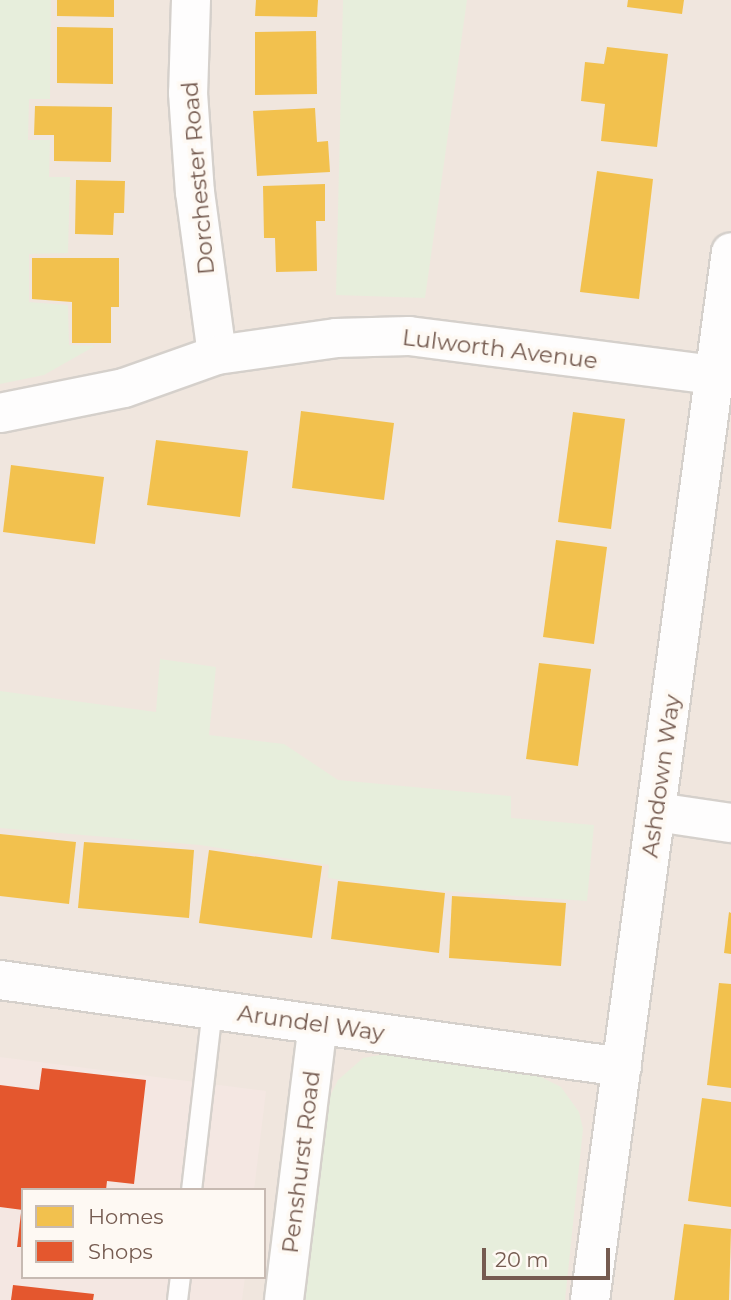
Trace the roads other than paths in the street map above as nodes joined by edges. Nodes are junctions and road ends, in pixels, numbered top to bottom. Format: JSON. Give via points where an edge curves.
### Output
{"nodes":[{"id":1,"x":191,"y":0,"type":"edge"},
{"id":2,"x":731,"y":252,"type":"edge"},
{"id":3,"x":217,"y":355,"type":"junction"},
{"id":4,"x":715,"y":376,"type":"junction"},
{"id":5,"x":0,"y":413,"type":"edge"},
{"id":6,"x":657,"y":812,"type":"junction"},
{"id":7,"x":731,"y":823,"type":"edge"},
{"id":8,"x":0,"y":980,"type":"edge"},
{"id":9,"x":212,"y":1009,"type":"junction"},
{"id":10,"x":318,"y":1025,"type":"junction"},
{"id":11,"x":622,"y":1067,"type":"junction"},
{"id":12,"x":191,"y":1188,"type":"edge"},
{"id":13,"x":180,"y":1279,"type":"edge"},
{"id":14,"x":177,"y":1300,"type":"edge"},
{"id":15,"x":284,"y":1300,"type":"edge"},
{"id":16,"x":590,"y":1300,"type":"edge"}],
"edges":[{"from":1,"to":3,"type":"street","name":"Dorchester Road","via":[[188,93],[195,192]]},
{"from":2,"to":4,"type":"street","name":"Ashdown Way"},
{"from":3,"to":4,"type":"street","name":"Lulworth Avenue","via":[[336,338],[409,335]]},
{"from":3,"to":5,"type":"street","name":"Lulworth Avenue","via":[[124,388]]},
{"from":4,"to":6,"type":"street","name":"Ashdown Way"},
{"from":6,"to":7,"type":"street"},
{"from":6,"to":11,"type":"street","name":"Ashdown Way"},
{"from":8,"to":9,"type":"street","name":"Arundel Way"},
{"from":9,"to":10,"type":"street","name":"Arundel Way"},
{"from":9,"to":12,"type":"lane"},
{"from":10,"to":11,"type":"street","name":"Arundel Way"},
{"from":10,"to":15,"type":"street","name":"Penshurst Road"},
{"from":11,"to":16,"type":"street","name":"Ashdown Way"},
{"from":13,"to":14,"type":"lane"}]}
